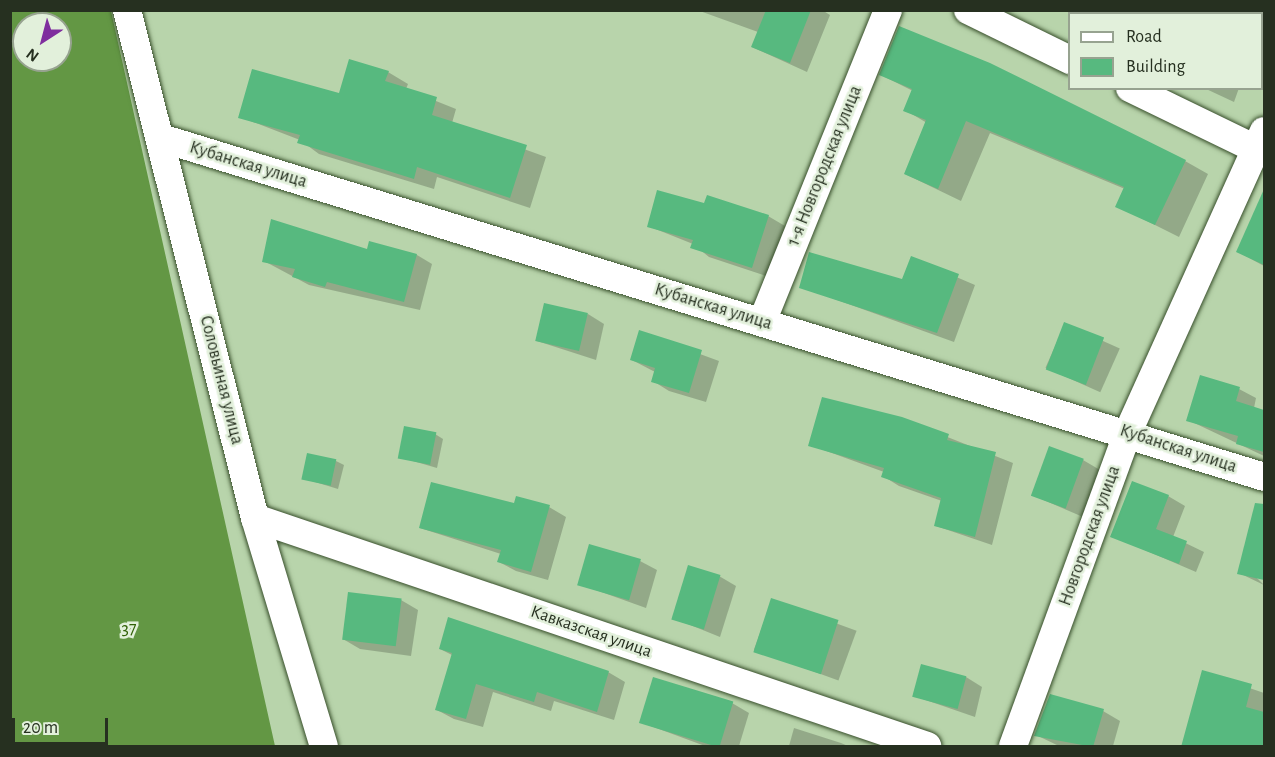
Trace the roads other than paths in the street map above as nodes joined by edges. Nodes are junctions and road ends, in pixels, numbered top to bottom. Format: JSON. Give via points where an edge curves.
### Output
{"nodes":[{"id":1,"x":127,"y":10,"type":"edge"},
{"id":2,"x":888,"y":10,"type":"edge"},
{"id":3,"x":968,"y":10,"type":"edge"},
{"id":4,"x":1068,"y":59,"type":"edge"},
{"id":5,"x":1135,"y":90,"type":"edge"},
{"id":6,"x":161,"y":138,"type":"junction"},
{"id":7,"x":1262,"y":145,"type":"edge"},
{"id":8,"x":762,"y":322,"type":"junction"},
{"id":9,"x":1128,"y":432,"type":"junction"},
{"id":10,"x":1264,"y":477,"type":"edge"},
{"id":11,"x":255,"y":518,"type":"junction"},
{"id":12,"x":324,"y":747,"type":"edge"},
{"id":13,"x":927,"y":747,"type":"edge"},
{"id":14,"x":1013,"y":747,"type":"edge"}],
"edges":[{"from":1,"to":6,"type":"street","name":"Соловьиная улица"},
{"from":2,"to":8,"type":"street","name":"1-я Новгородская улица"},
{"from":3,"to":4,"type":"street"},
{"from":5,"to":7,"type":"street"},
{"from":6,"to":8,"type":"street","name":"Кубанская улица"},
{"from":6,"to":11,"type":"street","name":"Соловьиная улица"},
{"from":7,"to":9,"type":"street","name":"Новгородская улица"},
{"from":8,"to":9,"type":"street","name":"Кубанская улица"},
{"from":9,"to":10,"type":"street","name":"Кубанская улица"},
{"from":9,"to":14,"type":"street","name":"Новгородская улица"},
{"from":11,"to":12,"type":"street","name":"Соловьиная улица"},
{"from":11,"to":13,"type":"street","name":"Кавказская улица"}]}
